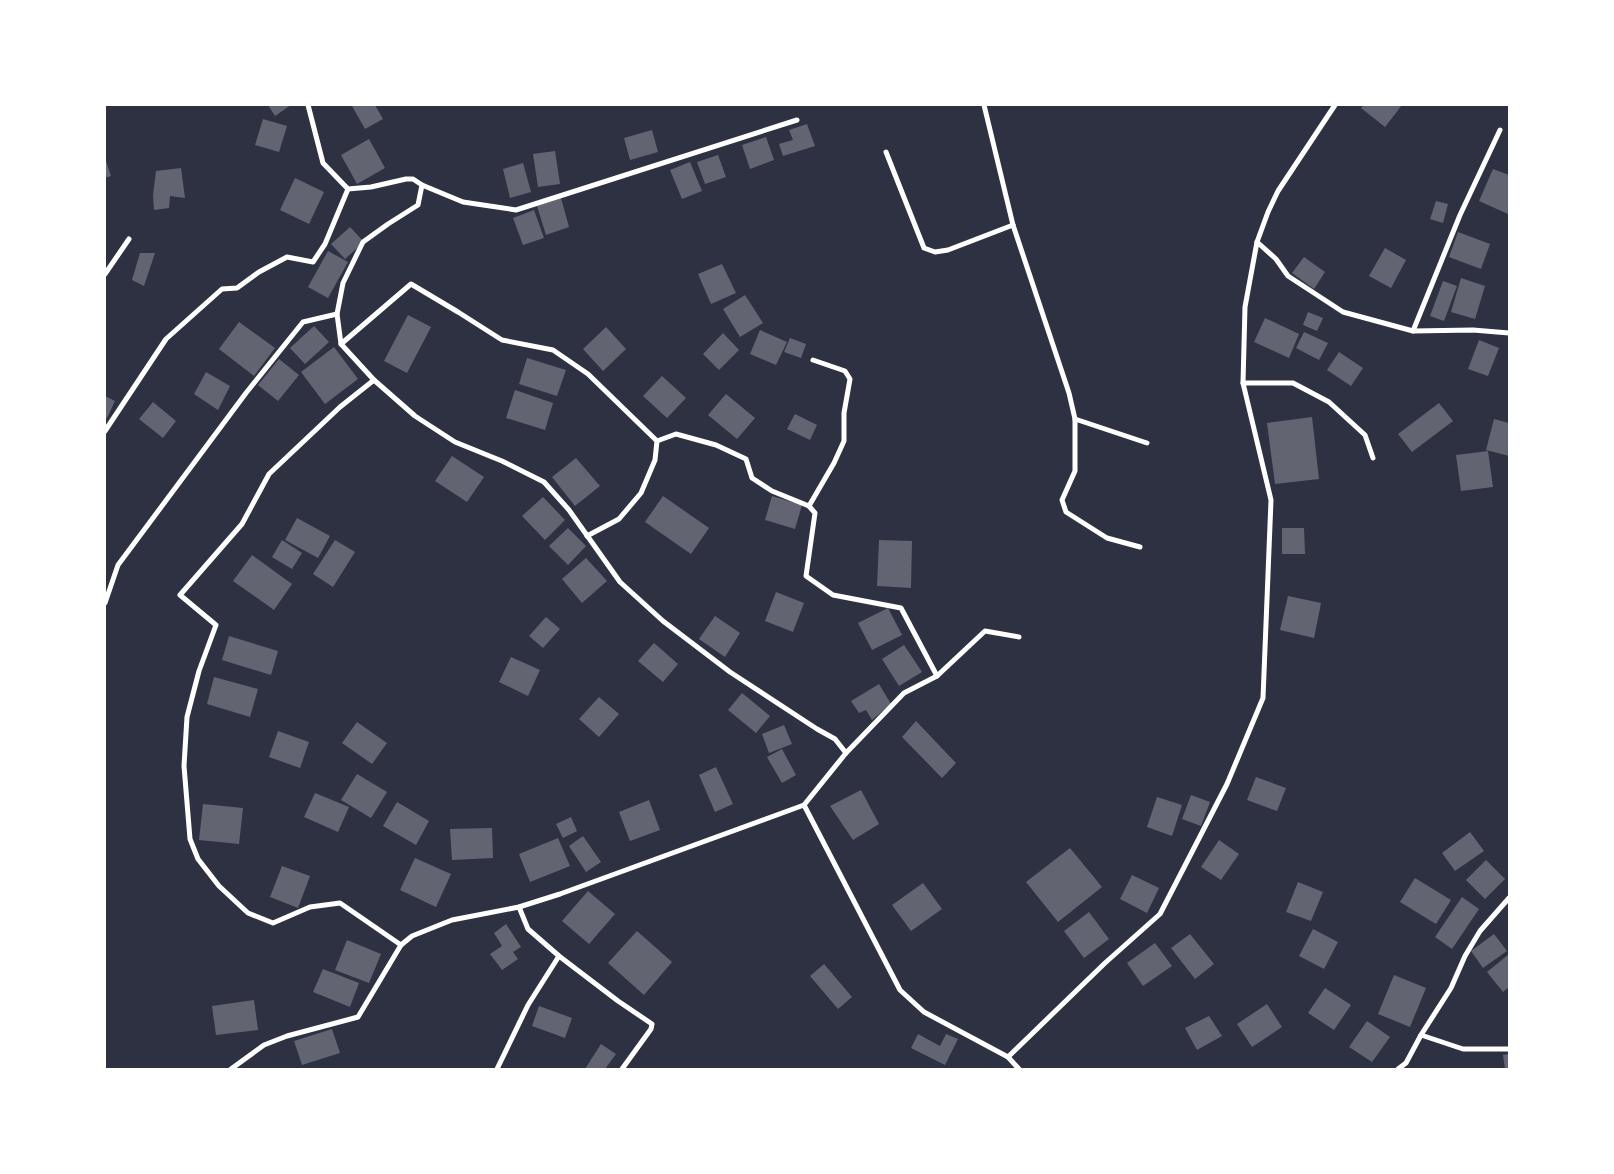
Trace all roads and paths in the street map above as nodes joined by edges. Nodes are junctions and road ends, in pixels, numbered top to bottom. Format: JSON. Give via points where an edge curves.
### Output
{"nodes":[{"id":1,"x":308,"y":105,"type":"edge"},
{"id":2,"x":984,"y":105,"type":"edge"},
{"id":3,"x":1335,"y":105,"type":"edge"},
{"id":4,"x":797,"y":120,"type":"dead end"},
{"id":5,"x":1500,"y":130,"type":"dead end"},
{"id":6,"x":886,"y":152,"type":"dead end"},
{"id":7,"x":422,"y":185,"type":"junction"},
{"id":8,"x":348,"y":189,"type":"junction"},
{"id":9,"x":1013,"y":225,"type":"junction"},
{"id":10,"x":129,"y":239,"type":"dead end"},
{"id":11,"x":1257,"y":242,"type":"junction"},
{"id":12,"x":105,"y":274,"type":"edge"},
{"id":13,"x":338,"y":314,"type":"junction"},
{"id":14,"x":1413,"y":331,"type":"junction"},
{"id":15,"x":1509,"y":333,"type":"edge"},
{"id":16,"x":341,"y":344,"type":"junction"},
{"id":17,"x":813,"y":360,"type":"dead end"},
{"id":18,"x":374,"y":380,"type":"junction"},
{"id":19,"x":1243,"y":383,"type":"junction"},
{"id":20,"x":1075,"y":419,"type":"junction"},
{"id":21,"x":105,"y":431,"type":"edge"},
{"id":22,"x":657,"y":441,"type":"junction"},
{"id":23,"x":1147,"y":442,"type":"dead end"},
{"id":24,"x":1373,"y":458,"type":"dead end"},
{"id":25,"x":809,"y":506,"type":"junction"},
{"id":26,"x":587,"y":536,"type":"junction"},
{"id":27,"x":1140,"y":547,"type":"dead end"},
{"id":28,"x":105,"y":603,"type":"edge"},
{"id":29,"x":1019,"y":637,"type":"dead end"},
{"id":30,"x":937,"y":676,"type":"junction"},
{"id":31,"x":846,"y":753,"type":"junction"},
{"id":32,"x":804,"y":805,"type":"junction"},
{"id":33,"x":1509,"y":898,"type":"edge"},
{"id":34,"x":519,"y":907,"type":"junction"},
{"id":35,"x":401,"y":945,"type":"junction"},
{"id":36,"x":559,"y":956,"type":"junction"},
{"id":37,"x":1421,"y":1035,"type":"junction"},
{"id":38,"x":1509,"y":1049,"type":"edge"},
{"id":39,"x":1008,"y":1057,"type":"junction"},
{"id":40,"x":232,"y":1069,"type":"edge"},
{"id":41,"x":497,"y":1069,"type":"edge"},
{"id":42,"x":622,"y":1069,"type":"edge"},
{"id":43,"x":1019,"y":1069,"type":"edge"},
{"id":44,"x":1398,"y":1069,"type":"edge"}],
"edges":[{"from":1,"to":8,"type":"street","via":[[323,163]]},
{"from":2,"to":9,"type":"street"},
{"from":3,"to":11,"type":"street","via":[[1278,192]]},
{"from":4,"to":7,"type":"street","via":[[516,210],[463,202]]},
{"from":5,"to":14,"type":"street","via":[[1460,215]]},
{"from":6,"to":9,"type":"street","via":[[924,248],[935,252],[948,250]]},
{"from":7,"to":8,"type":"street","via":[[406,178]]},
{"from":7,"to":13,"type":"street","via":[[418,205],[363,242],[343,283]]},
{"from":8,"to":21,"type":"street","via":[[325,244],[313,262],[287,257],[237,288],[222,289],[166,339]]},
{"from":9,"to":20,"type":"street"},
{"from":10,"to":12,"type":"street"},
{"from":11,"to":14,"type":"street","via":[[1276,259],[1288,276],[1343,312]]},
{"from":11,"to":19,"type":"street","via":[[1246,307]]},
{"from":13,"to":16,"type":"street"},
{"from":13,"to":28,"type":"street","via":[[303,322],[118,565]]},
{"from":14,"to":15,"type":"street"},
{"from":16,"to":18,"type":"street"},
{"from":16,"to":22,"type":"street","via":[[411,284],[502,340],[553,350],[588,374]]},
{"from":17,"to":25,"type":"street","via":[[845,371],[850,379],[844,414],[844,441]]},
{"from":18,"to":26,"type":"street","via":[[415,416],[455,442],[544,482]]},
{"from":18,"to":35,"type":"street","via":[[340,407],[269,474],[242,524],[180,595],[216,625],[187,717],[184,766],[190,838],[198,859],[219,886],[248,913],[273,922],[310,907],[340,903]]},
{"from":19,"to":24,"type":"street","via":[[1293,383],[1329,402],[1365,435]]},
{"from":19,"to":39,"type":"street","via":[[1271,500],[1263,698],[1227,784],[1160,914]]},
{"from":20,"to":23,"type":"street"},
{"from":20,"to":27,"type":"street","via":[[1075,471],[1062,500],[1066,512],[1107,538]]},
{"from":22,"to":25,"type":"street","via":[[676,434],[716,445],[746,459],[752,478],[772,491]]},
{"from":22,"to":26,"type":"street","via":[[655,460],[641,493],[619,519]]},
{"from":25,"to":30,"type":"street","via":[[815,513],[806,576],[833,595],[901,608]]},
{"from":26,"to":31,"type":"street","via":[[620,582],[662,621],[730,672],[835,739]]},
{"from":29,"to":30,"type":"street","via":[[985,631]]},
{"from":30,"to":31,"type":"street","via":[[904,693]]},
{"from":31,"to":32,"type":"street"},
{"from":32,"to":34,"type":"street"},
{"from":32,"to":39,"type":"street","via":[[900,990],[924,1012]]},
{"from":33,"to":37,"type":"street","via":[[1480,931],[1451,988]]},
{"from":34,"to":35,"type":"street","via":[[452,920],[412,936]]},
{"from":34,"to":36,"type":"street","via":[[528,929]]},
{"from":35,"to":40,"type":"street","via":[[358,1016],[264,1045]]},
{"from":36,"to":41,"type":"street","via":[[528,1005]]},
{"from":36,"to":42,"type":"street","via":[[652,1024]]},
{"from":37,"to":38,"type":"street","via":[[1463,1049]]},
{"from":37,"to":44,"type":"street","via":[[1406,1063]]},
{"from":39,"to":43,"type":"street"}]}
